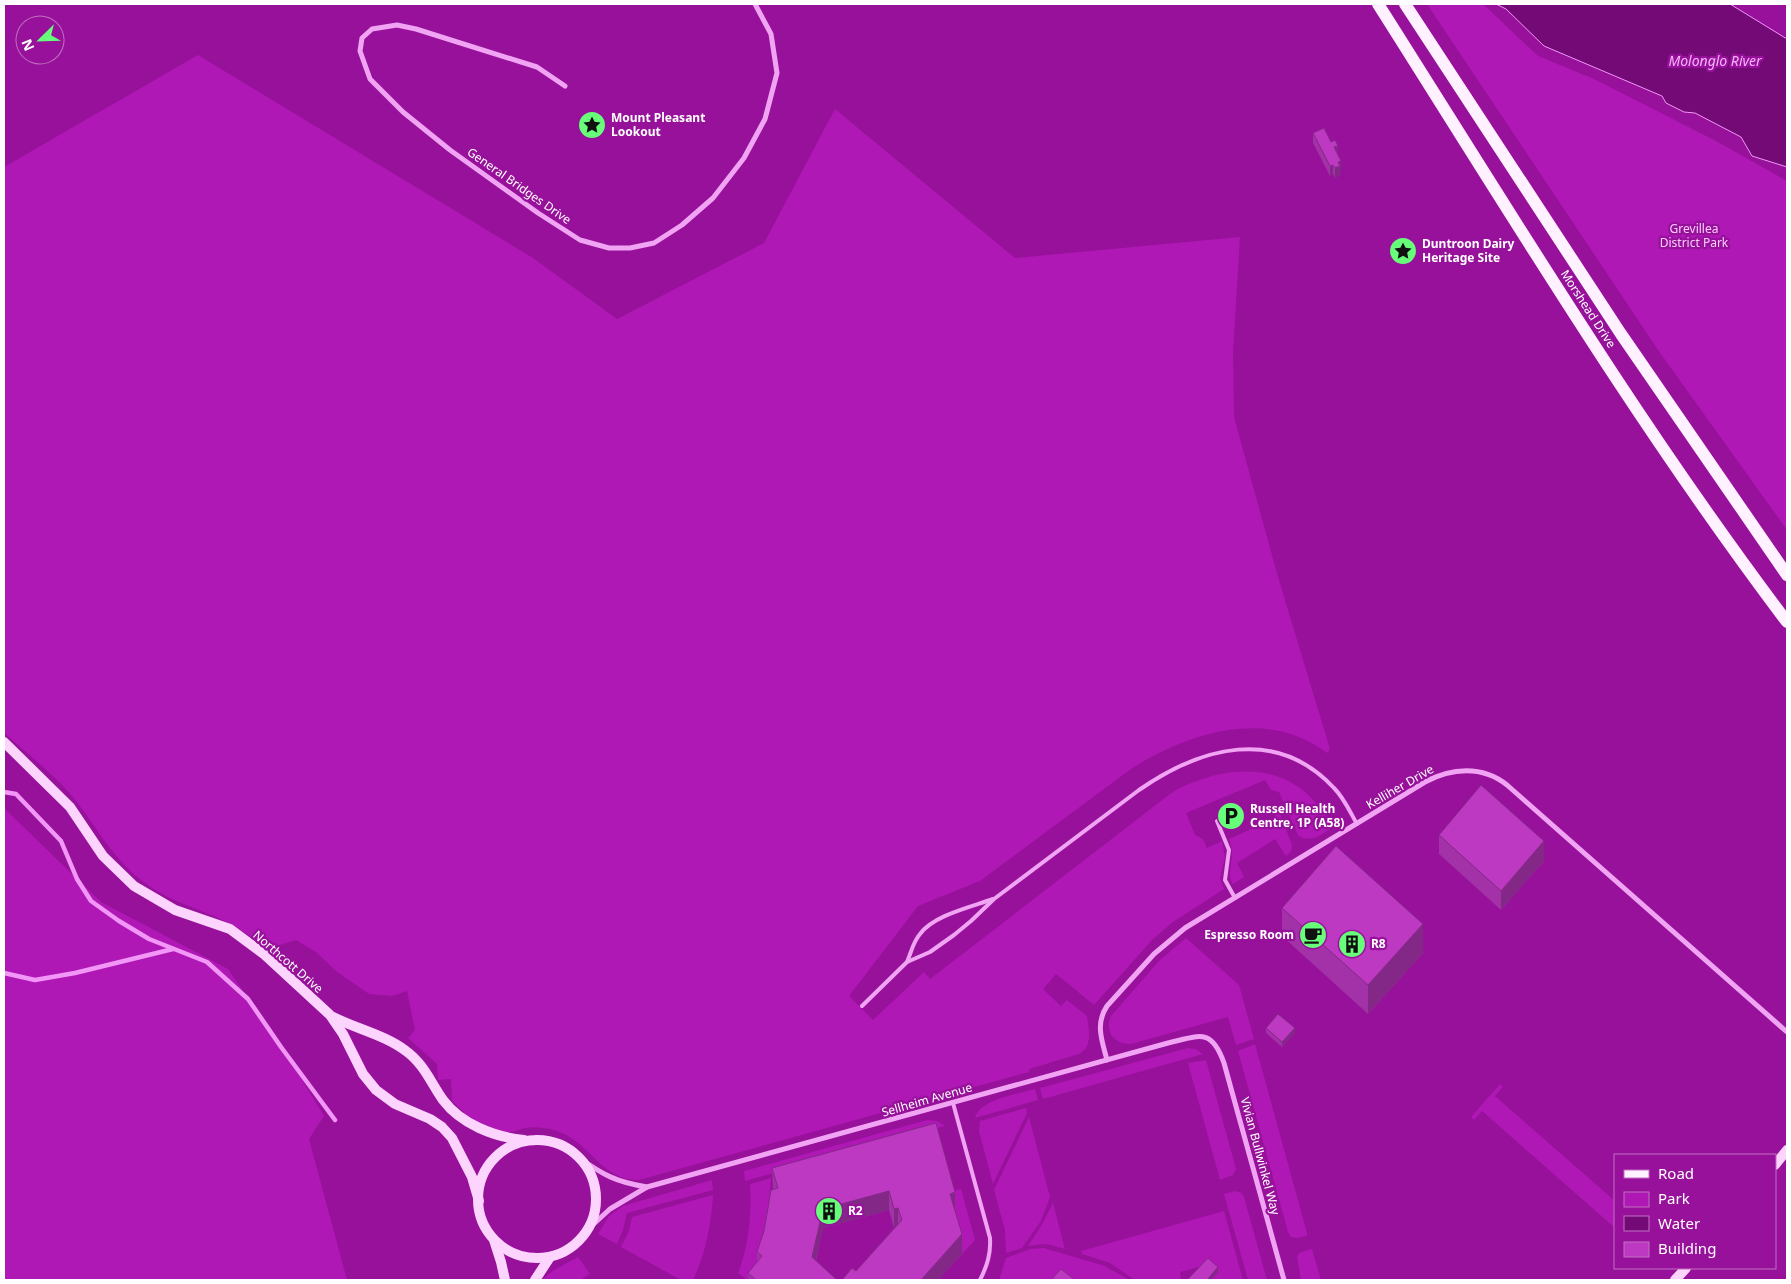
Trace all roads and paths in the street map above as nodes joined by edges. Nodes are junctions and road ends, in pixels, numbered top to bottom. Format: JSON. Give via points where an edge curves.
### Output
{"nodes":[{"id":1,"x":755,"y":4,"type":"edge"},
{"id":2,"x":1378,"y":4,"type":"edge"},
{"id":3,"x":1405,"y":4,"type":"edge"},
{"id":4,"x":565,"y":86,"type":"dead end"},
{"id":5,"x":1787,"y":575,"type":"edge"},
{"id":6,"x":1787,"y":622,"type":"edge"},
{"id":7,"x":4,"y":742,"type":"edge"},
{"id":8,"x":1217,"y":821,"type":"dead end"},
{"id":9,"x":1357,"y":824,"type":"junction"},
{"id":10,"x":1235,"y":898,"type":"junction"},
{"id":11,"x":994,"y":899,"type":"junction"},
{"id":12,"x":907,"y":962,"type":"junction"},
{"id":13,"x":862,"y":1006,"type":"dead end"},
{"id":14,"x":330,"y":1015,"type":"junction"},
{"id":15,"x":1787,"y":1032,"type":"edge"},
{"id":16,"x":1210,"y":1040,"type":"joint"},
{"id":17,"x":1107,"y":1060,"type":"junction"},
{"id":18,"x":953,"y":1103,"type":"junction"},
{"id":19,"x":531,"y":1141,"type":"junction"},
{"id":20,"x":1787,"y":1150,"type":"edge"},
{"id":21,"x":578,"y":1157,"type":"junction"},
{"id":22,"x":1776,"y":1164,"type":"edge"},
{"id":23,"x":647,"y":1187,"type":"junction"},
{"id":24,"x":479,"y":1201,"type":"junction"},
{"id":25,"x":586,"y":1231,"type":"junction"},
{"id":26,"x":493,"y":1238,"type":"junction"},
{"id":27,"x":550,"y":1257,"type":"junction"},
{"id":28,"x":1685,"y":1269,"type":"edge"},
{"id":29,"x":505,"y":1280,"type":"edge"},
{"id":30,"x":535,"y":1280,"type":"edge"},
{"id":31,"x":980,"y":1280,"type":"edge"},
{"id":32,"x":1284,"y":1280,"type":"edge"},
{"id":33,"x":1675,"y":1280,"type":"edge"}],
"edges":[{"from":1,"to":4,"type":"street","name":"General Bridges Drive","via":[[771,34],[776,73],[765,119],[744,158],[713,198],[682,225],[654,242],[630,248],[609,248],[580,240],[450,150],[403,112],[370,79],[360,51],[362,38],[372,29],[397,25],[416,29],[536,67]]},
{"from":2,"to":6,"type":"main road","name":"Morshead Drive","via":[[1611,370],[1700,502]]},
{"from":3,"to":5,"type":"main road","name":"Morshead Drive","via":[[1621,334]]},
{"from":7,"to":14,"type":"street","name":"Northcott Drive","via":[[70,807],[103,856],[134,886],[175,910],[230,929],[265,955]]},
{"from":8,"to":10,"type":"lane","via":[[1228,848],[1225,880]]},
{"from":9,"to":10,"type":"street","name":"Kelliher Drive"},
{"from":9,"to":11,"type":"lane","via":[[1334,788],[1300,760],[1269,751],[1216,753],[1189,761],[1162,775]]},
{"from":9,"to":15,"type":"street","name":"Kelliher Drive","via":[[1444,773],[1468,770],[1493,776]]},
{"from":10,"to":17,"type":"street","name":"Kelliher Drive","via":[[1186,928],[1154,954],[1106,1009],[1101,1016],[1100,1027]]},
{"from":11,"to":12,"type":"lane","via":[[967,925],[932,950]]},
{"from":11,"to":12,"type":"lane","via":[[930,924],[917,937]]},
{"from":12,"to":13,"type":"lane"},
{"from":14,"to":19,"type":"street","name":"Northcott Drive","via":[[405,1050],[424,1068],[446,1104],[462,1119],[497,1134]]},
{"from":14,"to":24,"type":"street","name":"Northcott Drive","via":[[363,1074],[376,1090],[395,1104],[430,1119],[452,1138],[472,1177]]},
{"from":16,"to":17,"type":"street","name":"Sellheim Avenue","via":[[1196,1036]]},
{"from":16,"to":32,"type":"street","name":"Vivian Bullwinkel Way","via":[[1226,1069]]},
{"from":17,"to":18,"type":"street","name":"Sellheim Avenue"},
{"from":18,"to":23,"type":"street","name":"Sellheim Avenue"},
{"from":18,"to":31,"type":"lane","via":[[990,1238],[988,1262]]},
{"from":19,"to":21,"type":"street","via":[[554,1143]]},
{"from":19,"to":24,"type":"street","via":[[503,1151],[490,1164],[482,1180]]},
{"from":20,"to":22,"type":"street"},
{"from":21,"to":23,"type":"street","name":"Sellheim Avenue","via":[[609,1178]]},
{"from":21,"to":25,"type":"street","via":[[594,1188],[595,1206]]},
{"from":23,"to":25,"type":"street","name":"Sellheim Avenue","via":[[610,1209]]},
{"from":24,"to":26,"type":"street","via":[[484,1223]]},
{"from":25,"to":27,"type":"street","via":[[567,1250]]},
{"from":26,"to":27,"type":"street","via":[[515,1254]]},
{"from":26,"to":29,"type":"street"},
{"from":27,"to":30,"type":"street"},
{"from":28,"to":33,"type":"street"}]}
